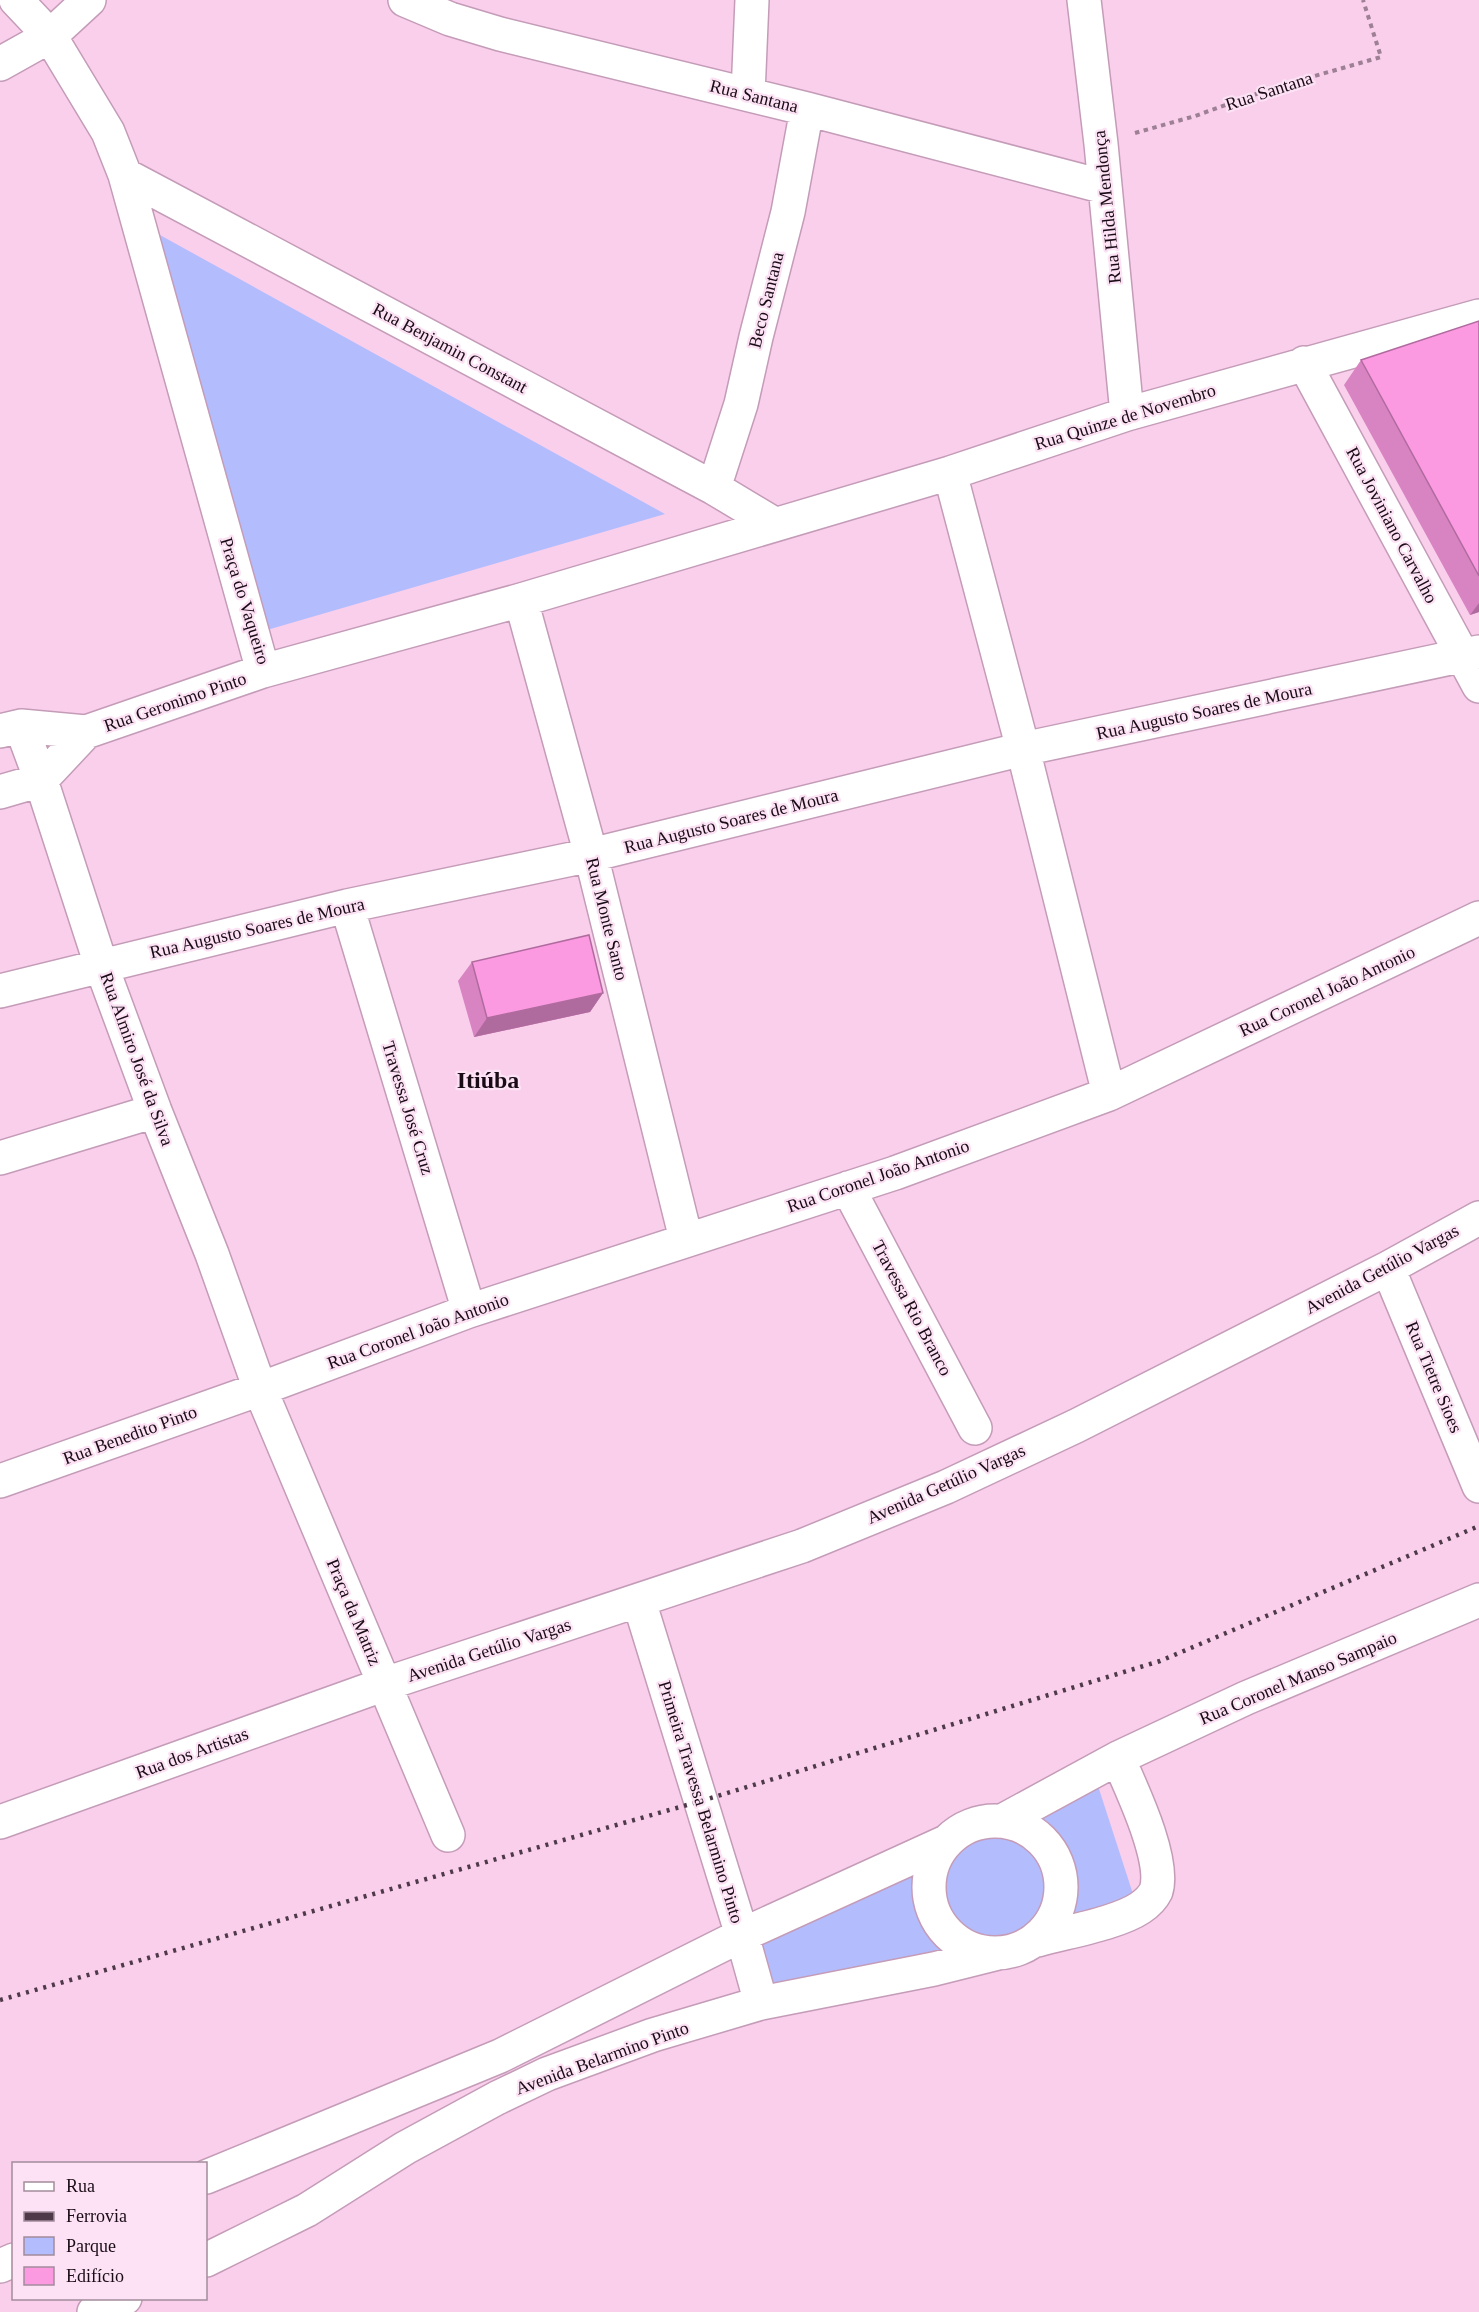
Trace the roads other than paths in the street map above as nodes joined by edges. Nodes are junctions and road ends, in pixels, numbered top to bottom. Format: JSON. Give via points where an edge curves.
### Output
{"nodes":[{"id":1,"x":16,"y":0,"type":"edge"},
{"id":2,"x":89,"y":0,"type":"edge"},
{"id":3,"x":405,"y":0,"type":"edge"},
{"id":4,"x":752,"y":0,"type":"edge"},
{"id":5,"x":1084,"y":0,"type":"edge"},
{"id":6,"x":50,"y":36,"type":"junction"},
{"id":7,"x":0,"y":64,"type":"edge"},
{"id":8,"x":748,"y":94,"type":"junction"},
{"id":9,"x":807,"y":109,"type":"junction"},
{"id":10,"x":125,"y":175,"type":"junction"},
{"id":11,"x":1105,"y":188,"type":"junction"},
{"id":12,"x":1479,"y":316,"type":"edge"},
{"id":13,"x":1304,"y":363,"type":"junction"},
{"id":14,"x":1127,"y":414,"type":"junction"},
{"id":15,"x":950,"y":473,"type":"junction"},
{"id":16,"x":714,"y":488,"type":"junction"},
{"id":17,"x":774,"y":524,"type":"junction"},
{"id":18,"x":522,"y":600,"type":"junction"},
{"id":19,"x":1471,"y":655,"type":"edge"},
{"id":20,"x":263,"y":672,"type":"junction"},
{"id":21,"x":1479,"y":686,"type":"edge"},
{"id":22,"x":10,"y":729,"type":"edge"},
{"id":23,"x":86,"y":732,"type":"junction"},
{"id":24,"x":1023,"y":749,"type":"junction"},
{"id":25,"x":41,"y":780,"type":"junction"},
{"id":26,"x":0,"y":792,"type":"edge"},
{"id":27,"x":591,"y":855,"type":"junction"},
{"id":28,"x":347,"y":906,"type":"junction"},
{"id":29,"x":1479,"y":918,"type":"edge"},
{"id":30,"x":101,"y":964,"type":"junction"},
{"id":31,"x":0,"y":991,"type":"edge"},
{"id":32,"x":1109,"y":1094,"type":"junction"},
{"id":33,"x":155,"y":1111,"type":"junction"},
{"id":34,"x":0,"y":1158,"type":"edge"},
{"id":35,"x":848,"y":1188,"type":"junction"},
{"id":36,"x":1479,"y":1218,"type":"edge"},
{"id":37,"x":686,"y":1239,"type":"junction"},
{"id":38,"x":1388,"y":1268,"type":"junction"},
{"id":39,"x":469,"y":1311,"type":"junction"},
{"id":40,"x":260,"y":1389,"type":"junction"},
{"id":41,"x":975,"y":1428,"type":"dead end"},
{"id":42,"x":0,"y":1481,"type":"edge"},
{"id":43,"x":1479,"y":1486,"type":"edge"},
{"id":44,"x":1479,"y":1600,"type":"edge"},
{"id":45,"x":639,"y":1601,"type":"junction"},
{"id":46,"x":385,"y":1684,"type":"junction"},
{"id":47,"x":1118,"y":1758,"type":"junction"},
{"id":48,"x":1004,"y":1820,"type":"junction"},
{"id":49,"x":0,"y":1822,"type":"edge"},
{"id":50,"x":448,"y":1835,"type":"dead end"},
{"id":51,"x":946,"y":1842,"type":"junction"},
{"id":52,"x":742,"y":1935,"type":"junction"},
{"id":53,"x":1038,"y":1940,"type":"junction"},
{"id":54,"x":998,"y":1953,"type":"junction"},
{"id":55,"x":761,"y":2003,"type":"junction"},
{"id":56,"x":386,"y":2105,"type":"junction"},
{"id":57,"x":405,"y":2148,"type":"junction"},
{"id":58,"x":207,"y":2178,"type":"edge"},
{"id":59,"x":207,"y":2260,"type":"edge"},
{"id":60,"x":121,"y":2300,"type":"edge"},
{"id":61,"x":94,"y":2312,"type":"edge"}],
"edges":[{"from":1,"to":6,"type":"street","name":"Praça do Vaqueiro"},
{"from":2,"to":6,"type":"street"},
{"from":3,"to":8,"type":"street","name":"Rua Santana","via":[[500,34]]},
{"from":4,"to":8,"type":"street"},
{"from":5,"to":11,"type":"street","name":"Rua Hilda Mendonça"},
{"from":6,"to":7,"type":"street"},
{"from":6,"to":10,"type":"street","name":"Praça do Vaqueiro","via":[[108,132]]},
{"from":8,"to":9,"type":"street","name":"Rua Santana"},
{"from":9,"to":11,"type":"street","name":"Rua Santana"},
{"from":9,"to":16,"type":"street","name":"Beco Santana","via":[[788,212],[741,404]]},
{"from":10,"to":16,"type":"street","name":"Rua Benjamin Constant"},
{"from":10,"to":20,"type":"street","name":"Praça do Vaqueiro"},
{"from":11,"to":14,"type":"street","name":"Rua Hilda Mendonça"},
{"from":12,"to":13,"type":"street","name":"Rua Quinze de Novembro"},
{"from":13,"to":14,"type":"street","name":"Rua Quinze de Novembro"},
{"from":13,"to":19,"type":"street","name":"Rua Joviniano Carvalho"},
{"from":14,"to":15,"type":"street","name":"Rua Quinze de Novembro"},
{"from":15,"to":17,"type":"street","name":"Rua Quinze de Novembro"},
{"from":15,"to":24,"type":"street"},
{"from":16,"to":17,"type":"street","name":"Rua Benjamin Constant"},
{"from":17,"to":18,"type":"street","name":"Praça do Vaqueiro"},
{"from":18,"to":20,"type":"street","name":"Praça do Vaqueiro"},
{"from":18,"to":27,"type":"street","name":"Rua Monte Santo"},
{"from":19,"to":21,"type":"street","name":"Rua Joviniano Carvalho"},
{"from":19,"to":24,"type":"street","name":"Rua Augusto Soares de Moura"},
{"from":20,"to":23,"type":"street","name":"Rua Geronimo Pinto"},
{"from":22,"to":23,"type":"street","name":"Rua Geronimo Pinto"},
{"from":22,"to":25,"type":"street","name":"Rua Almiro José da Silva"},
{"from":23,"to":25,"type":"street","name":"Rua Geronimo Pinto"},
{"from":24,"to":27,"type":"street","name":"Rua Augusto Soares de Moura"},
{"from":24,"to":32,"type":"street"},
{"from":25,"to":26,"type":"street"},
{"from":25,"to":30,"type":"street","name":"Rua Almiro José da Silva"},
{"from":27,"to":28,"type":"street","name":"Rua Augusto Soares de Moura"},
{"from":27,"to":37,"type":"street","name":"Rua Monte Santo"},
{"from":28,"to":30,"type":"street","name":"Rua Augusto Soares de Moura"},
{"from":28,"to":39,"type":"street","name":"Travessa José Cruz"},
{"from":29,"to":32,"type":"street","name":"Rua Coronel João Antonio"},
{"from":30,"to":31,"type":"street","name":"Rua Augusto Soares de Moura"},
{"from":30,"to":33,"type":"street","name":"Rua Almiro José da Silva"},
{"from":32,"to":35,"type":"street","name":"Rua Coronel João Antonio"},
{"from":33,"to":34,"type":"street"},
{"from":33,"to":40,"type":"street","name":"Rua Almiro José da Silva"},
{"from":35,"to":37,"type":"street","name":"Rua Coronel João Antonio"},
{"from":35,"to":41,"type":"street","name":"Travessa Rio Branco"},
{"from":36,"to":38,"type":"street","name":"Avenida Getúlio Vargas"},
{"from":37,"to":39,"type":"street","name":"Rua Coronel João Antonio"},
{"from":38,"to":43,"type":"street","name":"Rua Tietre Sioes"},
{"from":38,"to":45,"type":"street","name":"Avenida Getúlio Vargas","via":[[1076,1426],[946,1487],[802,1546]]},
{"from":39,"to":40,"type":"street","name":"Rua Coronel João Antonio"},
{"from":40,"to":42,"type":"street","name":"Rua Benedito Pinto"},
{"from":40,"to":46,"type":"street","name":"Praça da Matriz"},
{"from":44,"to":47,"type":"street","name":"Rua Coronel Manso Sampaio","via":[[1246,1698]]},
{"from":45,"to":46,"type":"street","name":"Avenida Getúlio Vargas"},
{"from":45,"to":52,"type":"street","name":"Primeira Travessa Belarmino Pinto"},
{"from":46,"to":49,"type":"street","name":"Rua dos Artistas"},
{"from":46,"to":50,"type":"street","name":"Praça da Matriz"},
{"from":47,"to":48,"type":"street","name":"Avenida Belarmino Pinto"},
{"from":47,"to":53,"type":"street","name":"Avenida Belarmino Pinto","via":[[1152,1842],[1156,1891],[1139,1909]]},
{"from":48,"to":51,"type":"street","name":"Avenida Belarmino Pinto","via":[[962,1828]]},
{"from":48,"to":53,"type":"street","via":[[1025,1827],[1043,1840],[1058,1868],[1060,1900],[1052,1921]]},
{"from":51,"to":52,"type":"street","name":"Avenida Belarmino Pinto"},
{"from":51,"to":54,"type":"street","name":"Avenida Belarmino Pinto","via":[[934,1861],[928,1883],[931,1905],[941,1925],[956,1941],[976,1951]]},
{"from":52,"to":55,"type":"street","name":"Primeira Travessa Belarmino Pinto"},
{"from":52,"to":56,"type":"street","name":"Avenida Belarmino Pinto","via":[[500,2056]]},
{"from":53,"to":54,"type":"street","name":"Avenida Belarmino Pinto"},
{"from":54,"to":55,"type":"street","name":"Avenida Belarmino Pinto"},
{"from":55,"to":57,"type":"street","name":"Avenida Belarmino Pinto","via":[[547,2074]]},
{"from":56,"to":57,"type":"street"},
{"from":56,"to":58,"type":"street","name":"Avenida Belarmino Pinto"},
{"from":57,"to":59,"type":"street","name":"Avenida Belarmino Pinto","via":[[307,2210]]},
{"from":60,"to":61,"type":"street"}]}
